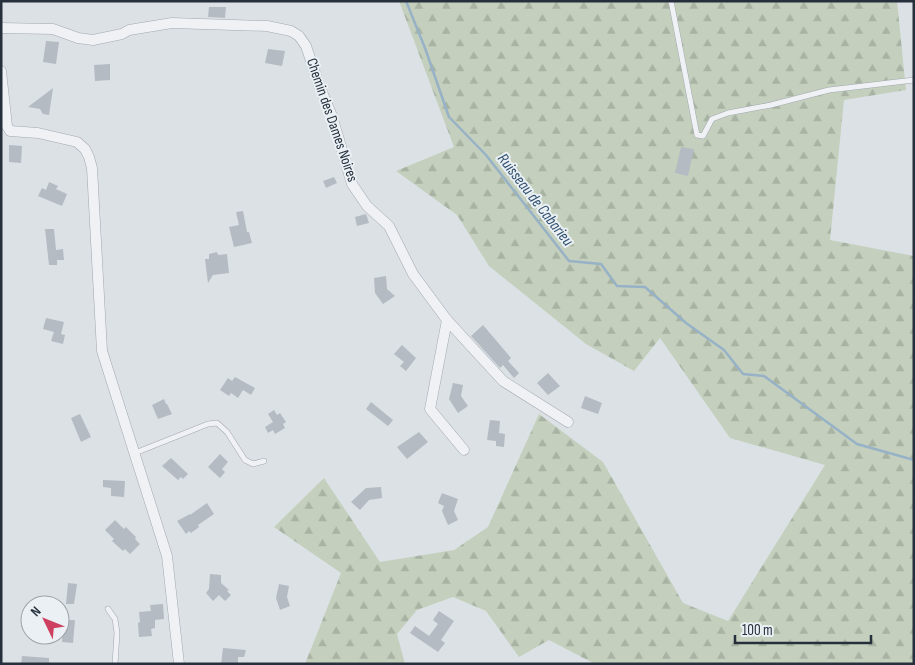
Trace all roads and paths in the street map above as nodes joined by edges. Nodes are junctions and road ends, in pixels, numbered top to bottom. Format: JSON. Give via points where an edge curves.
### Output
{"nodes":[{"id":1,"x":671,"y":1,"type":"edge"},
{"id":2,"x":1,"y":28,"type":"edge"},
{"id":3,"x":1,"y":71,"type":"edge"},
{"id":4,"x":914,"y":80,"type":"edge"},
{"id":5,"x":447,"y":320,"type":"junction"},
{"id":6,"x":568,"y":422,"type":"dead end"},
{"id":7,"x":464,"y":450,"type":"dead end"},
{"id":8,"x":134,"y":454,"type":"junction"},
{"id":9,"x":264,"y":461,"type":"dead end"},
{"id":10,"x":108,"y":609,"type":"dead end"},
{"id":11,"x":114,"y":664,"type":"edge"},
{"id":12,"x":179,"y":664,"type":"edge"}],
"edges":[{"from":1,"to":4,"type":"lane","via":[[696,135],[703,136],[712,119],[728,113],[829,90]]},
{"from":2,"to":5,"type":"street","name":"Chemin des Dames Noires","via":[[53,29],[93,40],[172,23],[268,26],[299,36],[306,46],[332,116],[352,184],[367,206],[389,226],[413,274]]},
{"from":3,"to":8,"type":"street","via":[[6,126],[10,131],[38,133],[77,142],[89,156],[102,351]]},
{"from":5,"to":6,"type":"street","name":"Chemin des Dames Noires","via":[[504,381]]},
{"from":5,"to":7,"type":"street","via":[[430,409]]},
{"from":8,"to":9,"type":"lane","via":[[217,423],[246,460],[253,464]]},
{"from":8,"to":12,"type":"street","via":[[167,556]]},
{"from":10,"to":11,"type":"lane","via":[[116,626]]}]}
